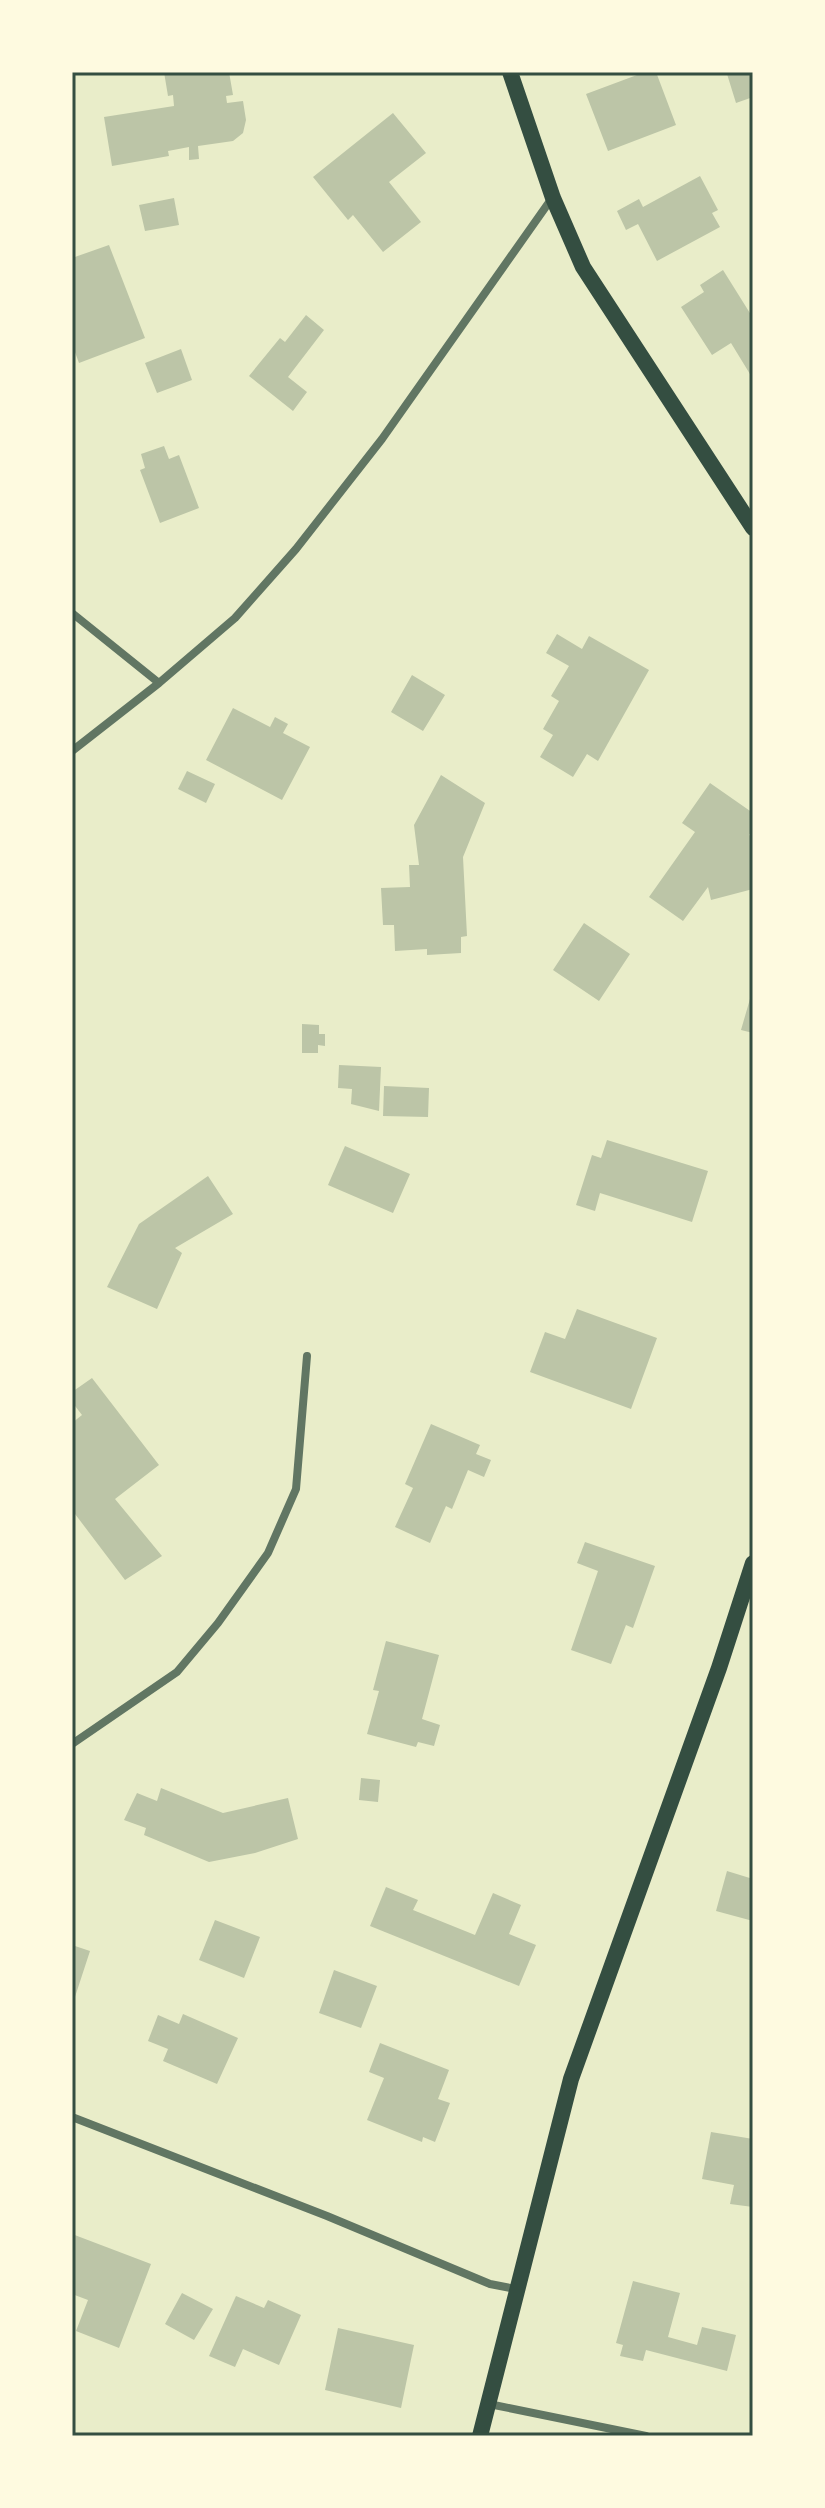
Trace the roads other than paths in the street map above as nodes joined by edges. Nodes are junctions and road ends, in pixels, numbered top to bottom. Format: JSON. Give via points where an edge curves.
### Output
{"nodes":[{"id":1,"x":510,"y":72,"type":"edge"},
{"id":2,"x":553,"y":198,"type":"junction"},
{"id":3,"x":753,"y":528,"type":"edge"},
{"id":4,"x":72,"y":613,"type":"edge"},
{"id":5,"x":159,"y":683,"type":"junction"},
{"id":6,"x":72,"y":751,"type":"edge"},
{"id":7,"x":307,"y":1356,"type":"dead end"},
{"id":8,"x":753,"y":1563,"type":"edge"},
{"id":9,"x":72,"y":1744,"type":"edge"},
{"id":10,"x":72,"y":2117,"type":"edge"},
{"id":11,"x":516,"y":2289,"type":"junction"},
{"id":12,"x":489,"y":2404,"type":"junction"},
{"id":13,"x":480,"y":2436,"type":"edge"},
{"id":14,"x":646,"y":2436,"type":"edge"}],
"edges":[{"from":1,"to":2,"type":"main road"},
{"from":2,"to":3,"type":"main road","via":[[583,267]]},
{"from":2,"to":5,"type":"street","via":[[382,439],[296,549],[235,618]]},
{"from":4,"to":5,"type":"street"},
{"from":5,"to":6,"type":"street"},
{"from":7,"to":9,"type":"street","via":[[296,1489],[268,1553],[177,1672]]},
{"from":8,"to":11,"type":"main road","via":[[571,2079]]},
{"from":10,"to":11,"type":"street","via":[[490,2284]]},
{"from":11,"to":12,"type":"main road"},
{"from":12,"to":13,"type":"main road"},
{"from":12,"to":14,"type":"street"}]}
